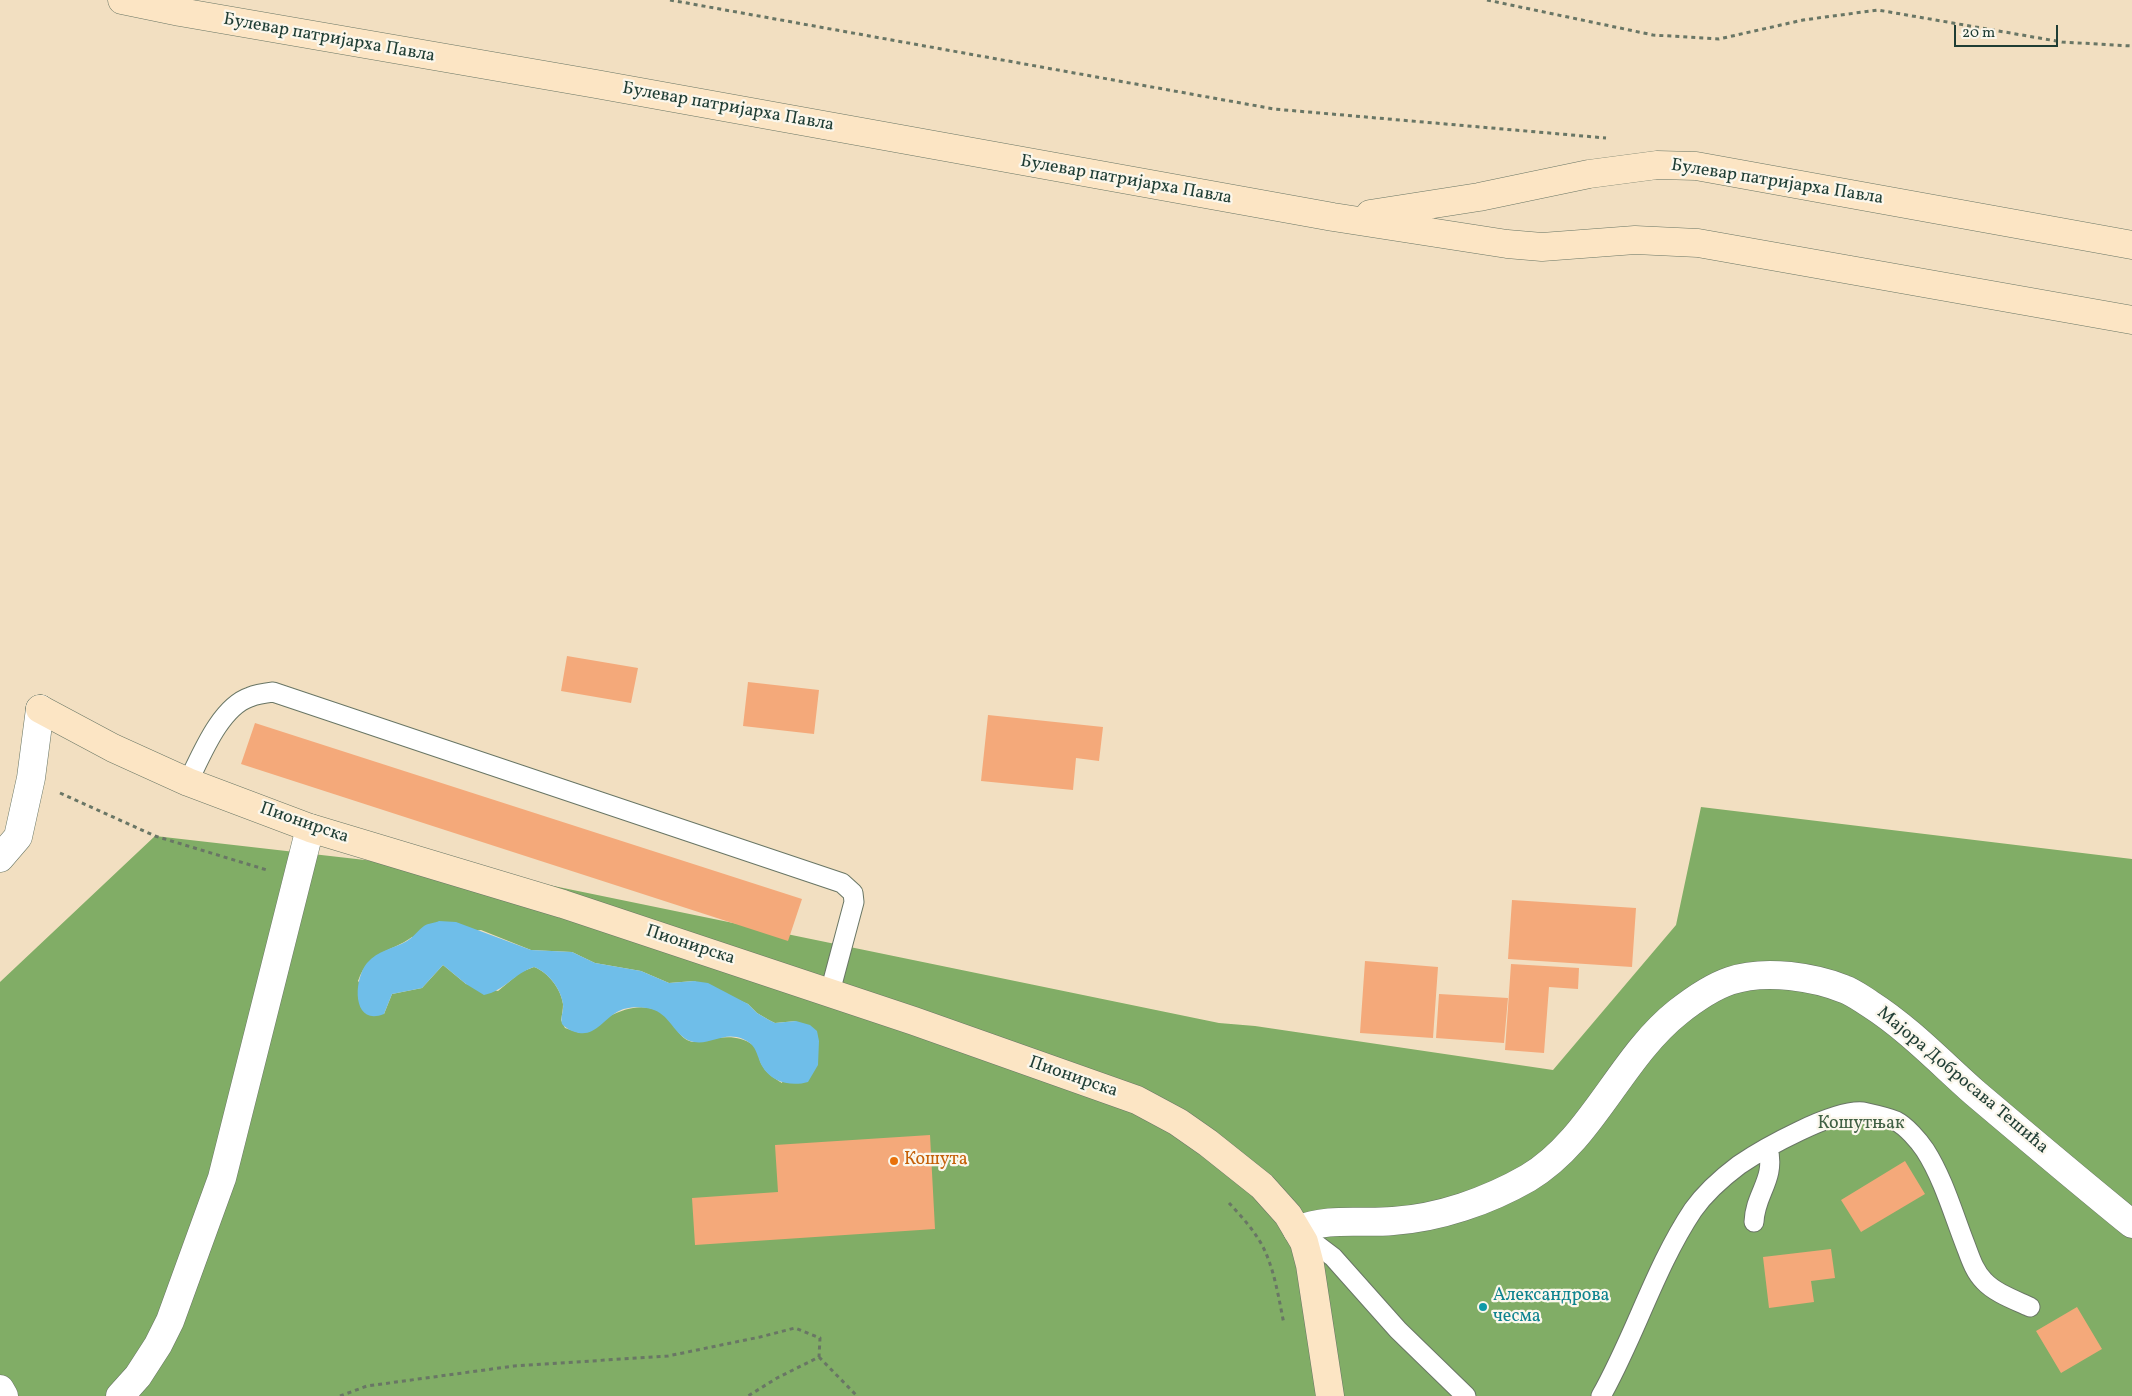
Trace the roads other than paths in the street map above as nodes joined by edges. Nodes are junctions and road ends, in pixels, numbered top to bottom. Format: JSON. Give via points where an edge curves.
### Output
{"nodes":[{"id":1,"x":122,"y":0,"type":"edge"},
{"id":2,"x":1334,"y":217,"type":"junction"},
{"id":3,"x":2132,"y":245,"type":"edge"},
{"id":4,"x":2132,"y":320,"type":"edge"},
{"id":5,"x":40,"y":709,"type":"joint"},
{"id":6,"x":188,"y":782,"type":"junction"},
{"id":7,"x":310,"y":828,"type":"junction"},
{"id":8,"x":0,"y":858,"type":"edge"},
{"id":9,"x":830,"y":992,"type":"junction"},
{"id":10,"x":1768,"y":1148,"type":"junction"},
{"id":11,"x":1754,"y":1222,"type":"dead end"},
{"id":12,"x":2132,"y":1224,"type":"edge"},
{"id":13,"x":1297,"y":1230,"type":"junction"},
{"id":14,"x":2030,"y":1307,"type":"dead end"},
{"id":15,"x":0,"y":1389,"type":"edge"},
{"id":16,"x":4,"y":1396,"type":"edge"},
{"id":17,"x":120,"y":1396,"type":"edge"},
{"id":18,"x":1330,"y":1396,"type":"edge"},
{"id":19,"x":1466,"y":1396,"type":"edge"},
{"id":20,"x":1601,"y":1396,"type":"edge"}],
"edges":[{"from":1,"to":2,"type":"main road","name":"Булевар патријарха Павла"},
{"from":2,"to":3,"type":"main road","name":"Булевар патријарха Павла","via":[[1437,204],[1589,174],[1657,165],[1696,166]]},
{"from":2,"to":4,"type":"main road","name":"Булевар патријарха Павла","via":[[1542,247],[1635,240],[1698,243]]},
{"from":5,"to":6,"type":"main road","name":"Пионирска"},
{"from":5,"to":8,"type":"street","name":"Пионирска","via":[[31,778],[18,837]]},
{"from":6,"to":7,"type":"main road","name":"Пионирска"},
{"from":6,"to":9,"type":"lane","via":[[211,736],[230,710],[248,697],[273,692],[842,883],[853,893],[854,902]]},
{"from":7,"to":9,"type":"main road","name":"Пионирска","via":[[563,904]]},
{"from":7,"to":17,"type":"street","via":[[222,1178],[170,1321],[158,1346]]},
{"from":9,"to":13,"type":"main road","name":"Пионирска","via":[[1137,1100],[1178,1122],[1237,1165],[1276,1200]]},
{"from":10,"to":11,"type":"lane","via":[[1771,1167]]},
{"from":10,"to":14,"type":"lane","via":[[1826,1118],[1845,1113],[1862,1112],[1896,1121],[1924,1150],[1937,1173],[1979,1275],[1990,1287]]},
{"from":10,"to":20,"type":"lane","via":[[1729,1173],[1694,1210],[1666,1260]]},
{"from":12,"to":13,"type":"street","name":"Мајора Добросава Тешића","via":[[1883,1012],[1846,989],[1808,978],[1766,974],[1735,978],[1703,994],[1676,1013],[1644,1044],[1578,1132],[1545,1166],[1529,1177],[1489,1196],[1434,1215],[1393,1221],[1326,1221]]},
{"from":13,"to":18,"type":"main road","name":"Пионирска","via":[[1310,1265]]},
{"from":13,"to":19,"type":"lane","via":[[1333,1257],[1398,1330]]},
{"from":15,"to":16,"type":"street"}]}
